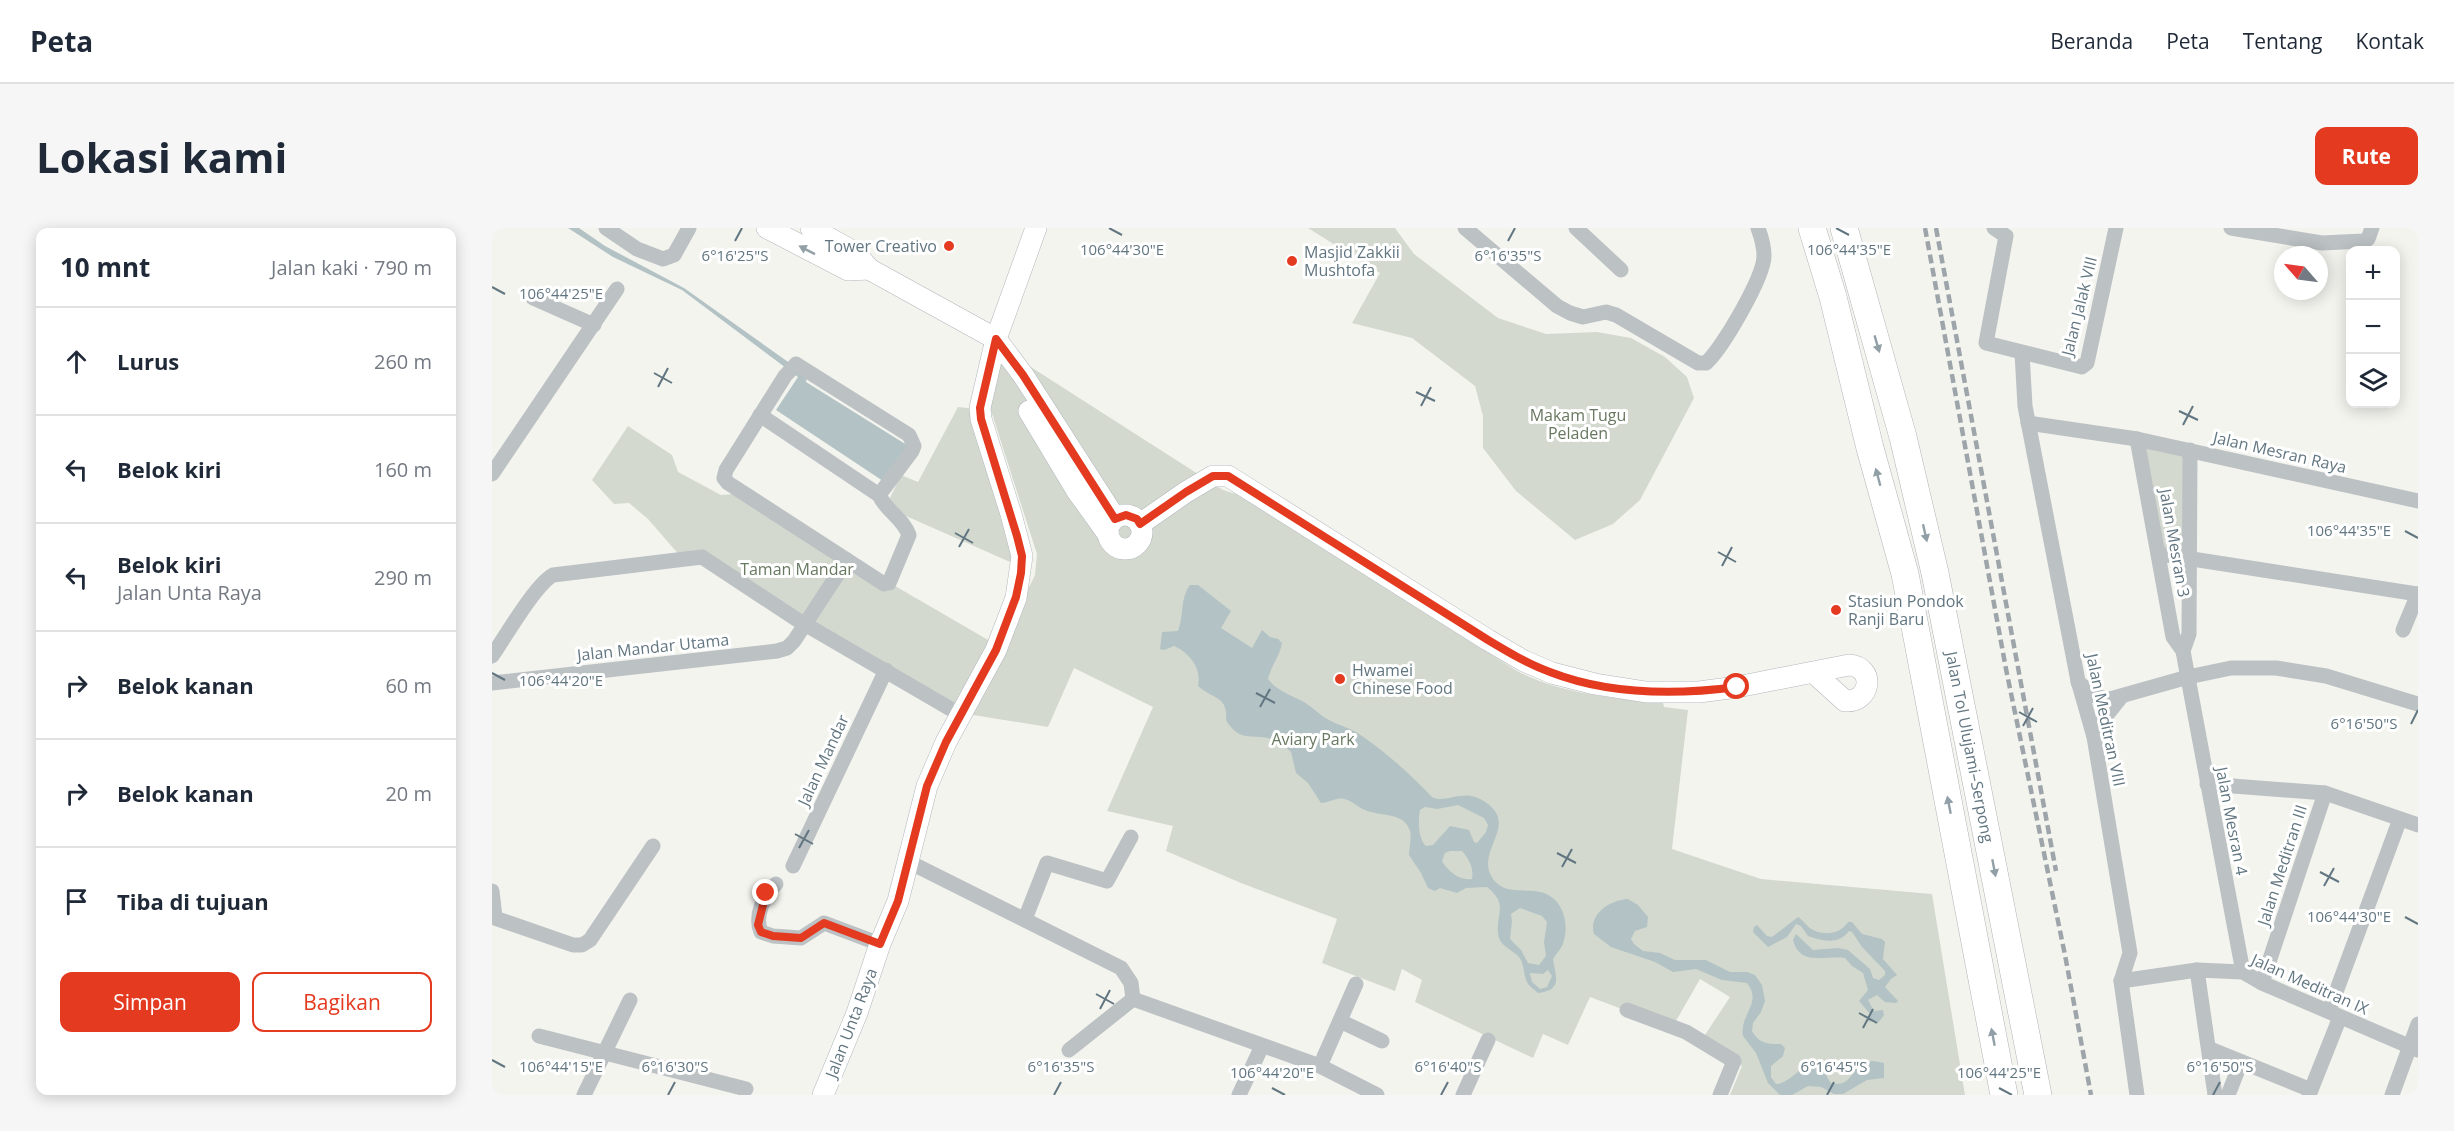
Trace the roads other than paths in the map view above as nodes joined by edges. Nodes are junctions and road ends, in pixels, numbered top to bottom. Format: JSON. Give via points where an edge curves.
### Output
{"nodes":[{"id":1,"x":606,"y":228,"type":"edge"},
{"id":2,"x":689,"y":228,"type":"edge"},
{"id":3,"x":767,"y":228,"type":"edge"},
{"id":4,"x":811,"y":228,"type":"edge"},
{"id":5,"x":1036,"y":228,"type":"edge"},
{"id":6,"x":1465,"y":228,"type":"edge"},
{"id":7,"x":1576,"y":228,"type":"edge"},
{"id":8,"x":1758,"y":228,"type":"edge"},
{"id":9,"x":1812,"y":228,"type":"edge"},
{"id":10,"x":1844,"y":228,"type":"edge"},
{"id":11,"x":1994,"y":228,"type":"edge"},
{"id":12,"x":2116,"y":228,"type":"edge"},
{"id":13,"x":2231,"y":228,"type":"edge"},
{"id":14,"x":2258,"y":230,"type":"edge"},
{"id":15,"x":2372,"y":230,"type":"edge"},
{"id":16,"x":868,"y":269,"type":"junction"},
{"id":17,"x":1621,"y":270,"type":"dead end"},
{"id":18,"x":617,"y":290,"type":"dead end"},
{"id":19,"x":533,"y":298,"type":"dead end"},
{"id":20,"x":594,"y":325,"type":"junction"},
{"id":21,"x":996,"y":339,"type":"junction"},
{"id":22,"x":2022,"y":353,"type":"junction"},
{"id":23,"x":760,"y":415,"type":"junction"},
{"id":24,"x":2028,"y":423,"type":"junction"},
{"id":25,"x":2137,"y":439,"type":"junction"},
{"id":26,"x":2190,"y":450,"type":"junction"},
{"id":27,"x":492,"y":474,"type":"edge"},
{"id":28,"x":879,"y":495,"type":"junction"},
{"id":29,"x":2418,"y":501,"type":"edge"},
{"id":30,"x":1140,"y":524,"type":"junction"},
{"id":31,"x":1112,"y":526,"type":"junction"},
{"id":32,"x":2160,"y":554,"type":"junction"},
{"id":33,"x":2189,"y":559,"type":"junction"},
{"id":34,"x":847,"y":560,"type":"junction"},
{"id":35,"x":2418,"y":594,"type":"edge"},
{"id":36,"x":806,"y":624,"type":"junction"},
{"id":37,"x":2403,"y":630,"type":"dead end"},
{"id":38,"x":2183,"y":651,"type":"junction"},
{"id":39,"x":492,"y":656,"type":"edge"},
{"id":40,"x":1843,"y":667,"type":"junction"},
{"id":41,"x":886,"y":670,"type":"junction"},
{"id":42,"x":1813,"y":672,"type":"junction"},
{"id":43,"x":2188,"y":677,"type":"junction"},
{"id":44,"x":2078,"y":681,"type":"junction"},
{"id":45,"x":492,"y":683,"type":"edge"},
{"id":46,"x":1835,"y":694,"type":"junction"},
{"id":47,"x":2121,"y":697,"type":"junction"},
{"id":48,"x":2418,"y":704,"type":"edge"},
{"id":49,"x":961,"y":716,"type":"junction"},
{"id":50,"x":2094,"y":737,"type":"junction"},
{"id":51,"x":2207,"y":784,"type":"junction"},
{"id":52,"x":2325,"y":793,"type":"junction"},
{"id":53,"x":2400,"y":819,"type":"junction"},
{"id":54,"x":2418,"y":825,"type":"edge"},
{"id":55,"x":1131,"y":837,"type":"dead end"},
{"id":56,"x":653,"y":846,"type":"dead end"},
{"id":57,"x":909,"y":862,"type":"junction"},
{"id":58,"x":793,"y":866,"type":"dead end"},
{"id":59,"x":776,"y":884,"type":"dead end"},
{"id":60,"x":492,"y":891,"type":"edge"},
{"id":61,"x":493,"y":917,"type":"edge"},
{"id":62,"x":1025,"y":919,"type":"junction"},
{"id":63,"x":880,"y":944,"type":"junction"},
{"id":64,"x":2197,"y":970,"type":"junction"},
{"id":65,"x":2243,"y":972,"type":"junction"},
{"id":66,"x":2121,"y":981,"type":"junction"},
{"id":67,"x":2262,"y":983,"type":"junction"},
{"id":68,"x":1356,"y":984,"type":"dead end"},
{"id":69,"x":1133,"y":999,"type":"junction"},
{"id":70,"x":630,"y":1000,"type":"dead end"},
{"id":71,"x":1627,"y":1010,"type":"dead end"},
{"id":72,"x":2335,"y":1014,"type":"junction"},
{"id":73,"x":1340,"y":1022,"type":"junction"},
{"id":74,"x":2418,"y":1024,"type":"edge"},
{"id":75,"x":539,"y":1036,"type":"dead end"},
{"id":76,"x":1488,"y":1040,"type":"dead end"},
{"id":77,"x":1382,"y":1041,"type":"dead end"},
{"id":78,"x":1262,"y":1046,"type":"junction"},
{"id":79,"x":2414,"y":1048,"type":"edge"},
{"id":80,"x":2210,"y":1049,"type":"junction"},
{"id":81,"x":1069,"y":1050,"type":"dead end"},
{"id":82,"x":605,"y":1053,"type":"junction"},
{"id":83,"x":2241,"y":1062,"type":"junction"},
{"id":84,"x":1320,"y":1066,"type":"junction"},
{"id":85,"x":746,"y":1089,"type":"dead end"},
{"id":86,"x":1348,"y":1089,"type":"edge"},
{"id":87,"x":2310,"y":1093,"type":"edge"},
{"id":88,"x":584,"y":1095,"type":"edge"},
{"id":89,"x":823,"y":1095,"type":"edge"},
{"id":90,"x":1239,"y":1095,"type":"edge"},
{"id":91,"x":1377,"y":1095,"type":"edge"},
{"id":92,"x":1463,"y":1095,"type":"edge"},
{"id":93,"x":1720,"y":1095,"type":"edge"},
{"id":94,"x":2004,"y":1095,"type":"edge"},
{"id":95,"x":2038,"y":1095,"type":"edge"},
{"id":96,"x":2137,"y":1095,"type":"edge"},
{"id":97,"x":2215,"y":1095,"type":"edge"},
{"id":98,"x":2228,"y":1095,"type":"edge"},
{"id":99,"x":2392,"y":1095,"type":"edge"}],
"edges":[{"from":1,"to":2,"type":"street","via":[[637,249],[663,260],[674,255]]},
{"from":16,"to":3,"type":"street","one_way":true,"via":[[848,270]]},
{"from":4,"to":16,"type":"street","via":[[856,253]]},
{"from":5,"to":21,"type":"street","name":"Jalan Unta Raya"},
{"from":6,"to":8,"type":"street","via":[[1557,306],[1583,317],[1606,312],[1616,315],[1698,363],[1706,363],[1723,344],[1754,286],[1764,257]]},
{"from":7,"to":17,"type":"street"},
{"from":94,"to":9,"type":"highway","name":"Jalan Tol Ulujami–Serpong","one_way":true,"via":[[1905,574]]},
{"from":10,"to":95,"type":"highway","name":"Jalan Tol Ulujami–Serpong","one_way":true,"via":[[1903,436],[1935,573]]},
{"from":11,"to":22,"type":"street","via":[[2006,236],[1986,343]]},
{"from":12,"to":22,"type":"street","name":"Jalan Jalak VIII","via":[[2086,367]]},
{"from":13,"to":14,"type":"street"},
{"from":14,"to":15,"type":"street","via":[[2322,243],[2359,242],[2368,239]]},
{"from":16,"to":21,"type":"street"},
{"from":18,"to":20,"type":"street"},
{"from":19,"to":20,"type":"street"},
{"from":20,"to":27,"type":"street"},
{"from":21,"to":31,"type":"street","via":[[1009,378],[1077,491]]},
{"from":21,"to":49,"type":"street","name":"Jalan Unta Raya","via":[[980,408],[981,419],[1017,536],[1021,573],[1002,636]]},
{"from":22,"to":24,"type":"street","name":"Jalan Meditran VIII"},
{"from":23,"to":28,"type":"street"},
{"from":23,"to":28,"type":"street","via":[[791,369],[810,372],[909,435],[912,451]]},
{"from":23,"to":34,"type":"street","via":[[724,478]]},
{"from":24,"to":25,"type":"street","name":"Jalan Mesran Raya"},
{"from":24,"to":44,"type":"street","name":"Jalan Meditran VIII"},
{"from":25,"to":26,"type":"street","name":"Jalan Mesran Raya"},
{"from":25,"to":32,"type":"street","name":"Jalan Mesran 3"},
{"from":26,"to":29,"type":"street","name":"Jalan Mesran Raya"},
{"from":26,"to":33,"type":"street","name":"Jalan Mesran 3"},
{"from":28,"to":34,"type":"street","via":[[906,526],[909,536],[892,578],[884,584]]},
{"from":30,"to":31,"type":"street","via":[[1126,515]]},
{"from":30,"to":31,"type":"street","via":[[1142,536],[1130,548],[1118,548],[1110,540]]},
{"from":30,"to":42,"type":"street","via":[[1213,476],[1228,476],[1488,640],[1552,673],[1646,692],[1699,692]]},
{"from":32,"to":33,"type":"street"},
{"from":32,"to":38,"type":"street","name":"Jalan Mesran 3","via":[[2173,637]]},
{"from":33,"to":35,"type":"street"},
{"from":33,"to":38,"type":"street","name":"Jalan Mesran 3","via":[[2189,634]]},
{"from":34,"to":36,"type":"street","name":"Jalan Mandar Utama"},
{"from":35,"to":37,"type":"street"},
{"from":36,"to":39,"type":"street","via":[[699,556],[553,575],[537,591]]},
{"from":36,"to":41,"type":"street"},
{"from":36,"to":45,"type":"street","name":"Jalan Mandar Utama","via":[[787,648],[777,651]]},
{"from":38,"to":43,"type":"street","name":"Jalan Mesran 3"},
{"from":40,"to":42,"type":"street"},
{"from":40,"to":46,"type":"street","via":[[1833,675]]},
{"from":40,"to":46,"type":"street","via":[[1860,669],[1868,685],[1857,700],[1845,701]]},
{"from":41,"to":49,"type":"street"},
{"from":41,"to":58,"type":"street","name":"Jalan Mandar"},
{"from":42,"to":46,"type":"street"},
{"from":43,"to":47,"type":"street"},
{"from":43,"to":48,"type":"street","via":[[2231,668],[2276,668],[2326,676]]},
{"from":43,"to":51,"type":"street","name":"Jalan Mesran 4"},
{"from":44,"to":47,"type":"street","via":[[2095,696]]},
{"from":44,"to":50,"type":"street","name":"Jalan Meditran VIII"},
{"from":47,"to":50,"type":"street"},
{"from":49,"to":57,"type":"street","name":"Jalan Unta Raya","via":[[927,786]]},
{"from":50,"to":66,"type":"street","name":"Jalan Meditran VIII","via":[[2130,953]]},
{"from":51,"to":52,"type":"street"},
{"from":51,"to":65,"type":"street","name":"Jalan Mesran 4"},
{"from":52,"to":53,"type":"street"},
{"from":52,"to":67,"type":"street","name":"Jalan Meditran III"},
{"from":53,"to":54,"type":"street"},
{"from":53,"to":72,"type":"street"},
{"from":55,"to":62,"type":"street","via":[[1107,881],[1047,863]]},
{"from":56,"to":61,"type":"street","via":[[590,940],[582,945]]},
{"from":57,"to":62,"type":"street"},
{"from":57,"to":63,"type":"street","name":"Jalan Unta Raya"},
{"from":59,"to":63,"type":"street","via":[[766,893],[762,905],[758,925],[761,932],[801,938],[824,923]]},
{"from":60,"to":61,"type":"street"},
{"from":62,"to":69,"type":"street","via":[[1121,968],[1131,983]]},
{"from":63,"to":89,"type":"street","name":"Jalan Unta Raya"},
{"from":64,"to":65,"type":"street","name":"Jalan Meditran IX"},
{"from":64,"to":66,"type":"street","name":"Jalan Meditran IX"},
{"from":64,"to":80,"type":"street"},
{"from":65,"to":67,"type":"street","name":"Jalan Meditran IX"},
{"from":66,"to":96,"type":"street","name":"Jalan Meditran VIII"},
{"from":67,"to":72,"type":"street","name":"Jalan Meditran IX"},
{"from":68,"to":73,"type":"street"},
{"from":69,"to":78,"type":"street"},
{"from":69,"to":81,"type":"street"},
{"from":70,"to":82,"type":"street"},
{"from":71,"to":93,"type":"street","via":[[1686,1032],[1734,1061]]},
{"from":72,"to":79,"type":"street","name":"Jalan Meditran IX"},
{"from":72,"to":87,"type":"street"},
{"from":73,"to":77,"type":"street"},
{"from":73,"to":84,"type":"street"},
{"from":74,"to":79,"type":"street"},
{"from":75,"to":82,"type":"street"},
{"from":76,"to":92,"type":"street"},
{"from":78,"to":84,"type":"street"},
{"from":78,"to":90,"type":"street"},
{"from":79,"to":99,"type":"street"},
{"from":80,"to":83,"type":"street"},
{"from":80,"to":97,"type":"street"},
{"from":82,"to":85,"type":"street"},
{"from":82,"to":88,"type":"street"},
{"from":83,"to":87,"type":"street"},
{"from":83,"to":98,"type":"street"},
{"from":84,"to":86,"type":"street"},
{"from":86,"to":91,"type":"street"}]}
